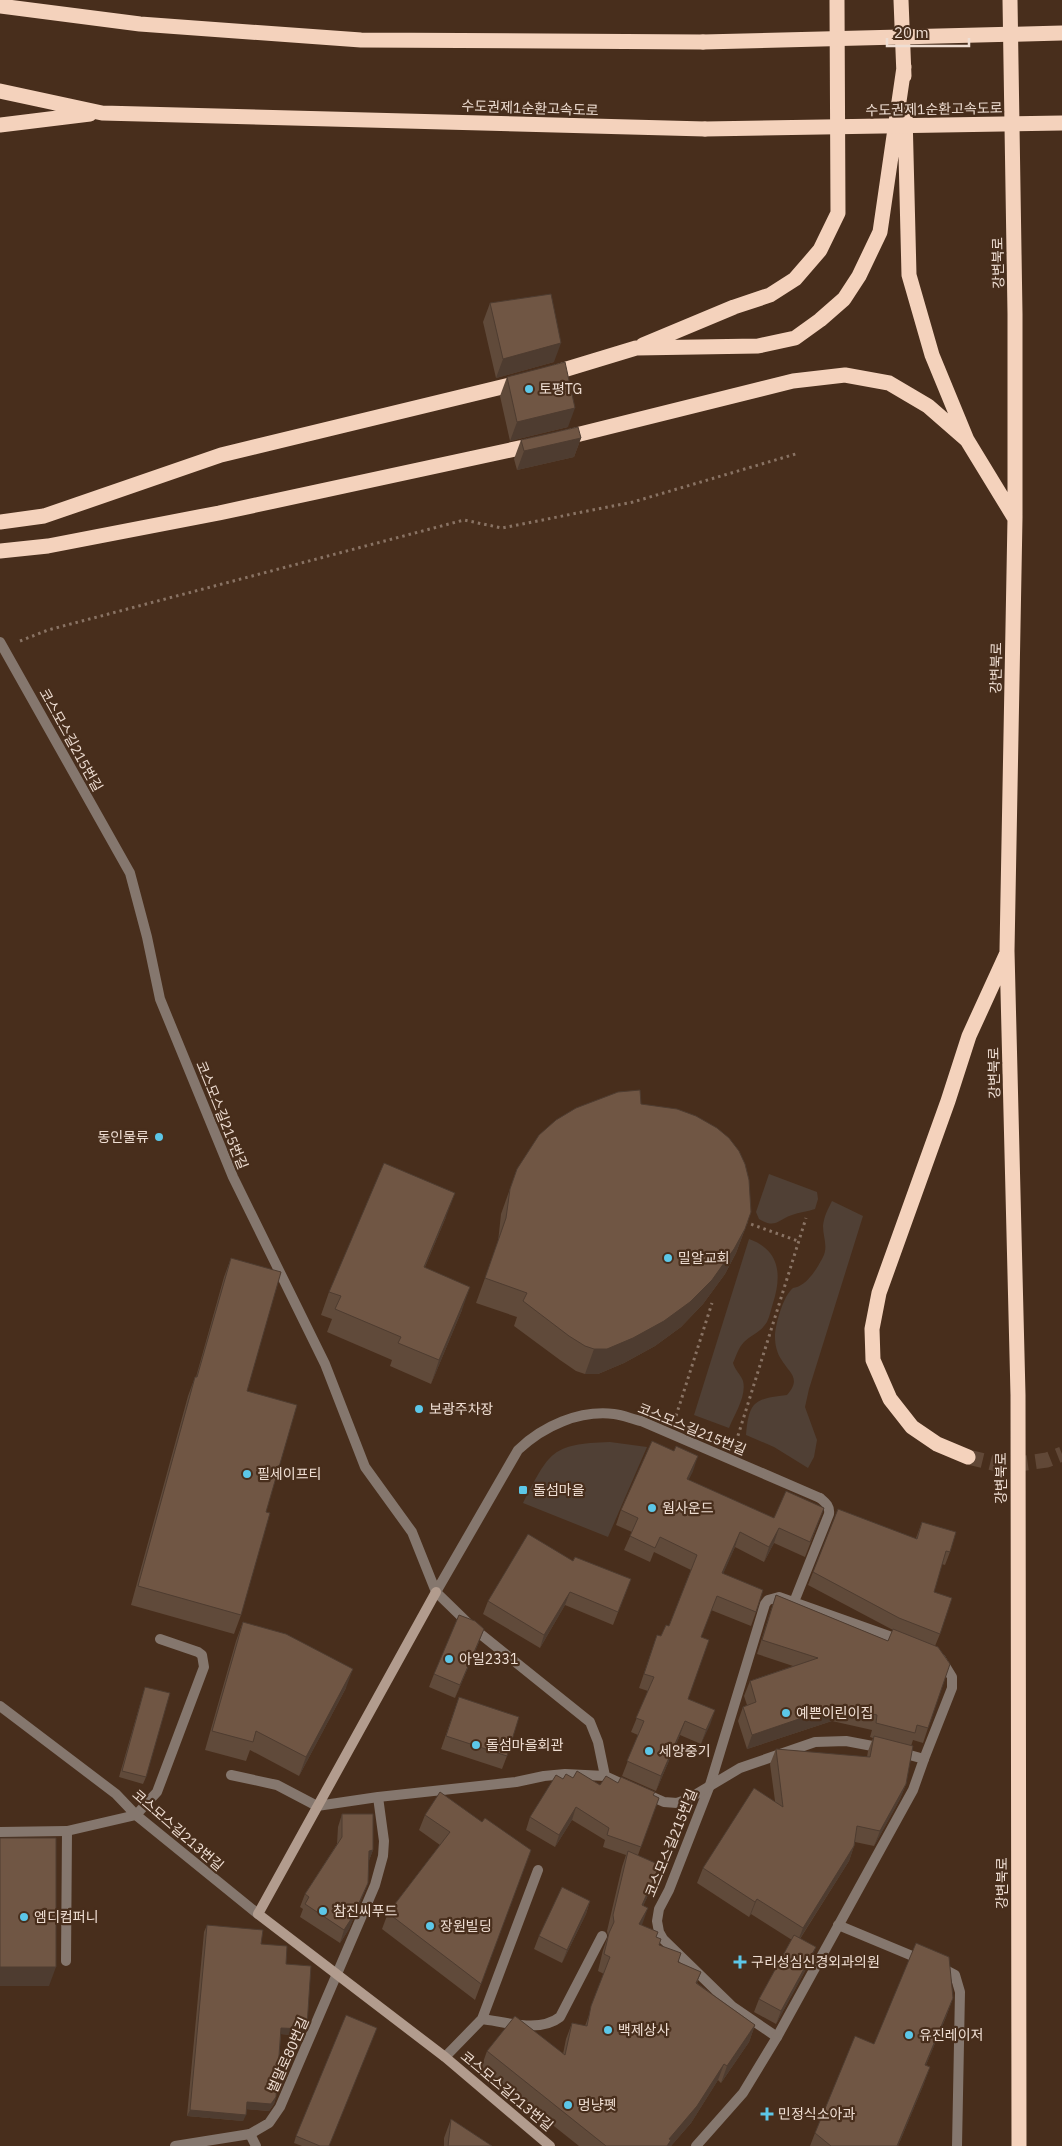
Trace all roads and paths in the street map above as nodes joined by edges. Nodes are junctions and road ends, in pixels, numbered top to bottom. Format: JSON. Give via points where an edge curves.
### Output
{"nodes":[{"id":1,"x":837,"y":0,"type":"edge"},
{"id":2,"x":901,"y":0,"type":"edge"},
{"id":3,"x":1010,"y":0,"type":"edge"},
{"id":4,"x":0,"y":6,"type":"edge"},
{"id":5,"x":1062,"y":33,"type":"edge"},
{"id":6,"x":904,"y":67,"type":"junction"},
{"id":7,"x":0,"y":90,"type":"edge"},
{"id":8,"x":102,"y":112,"type":"junction"},
{"id":9,"x":1062,"y":123,"type":"edge"},
{"id":10,"x":0,"y":125,"type":"edge"},
{"id":11,"x":636,"y":348,"type":"junction"},
{"id":12,"x":968,"y":440,"type":"junction"},
{"id":13,"x":799,"y":453,"type":"dead end"},
{"id":14,"x":1015,"y":518,"type":"junction"},
{"id":15,"x":0,"y":522,"type":"edge"},
{"id":16,"x":0,"y":551,"type":"edge"},
{"id":17,"x":2,"y":645,"type":"edge"},
{"id":18,"x":1007,"y":952,"type":"junction"},
{"id":19,"x":806,"y":1218,"type":"dead end"},
{"id":20,"x":742,"y":1221,"type":"edge"},
{"id":21,"x":798,"y":1241,"type":"junction"},
{"id":22,"x":712,"y":1303,"type":"edge"},
{"id":23,"x":670,"y":1433,"type":"junction"},
{"id":24,"x":968,"y":1457,"type":"tunnel mouth"},
{"id":25,"x":730,"y":1460,"type":"junction"},
{"id":26,"x":436,"y":1592,"type":"junction"},
{"id":27,"x":794,"y":1602,"type":"junction"},
{"id":28,"x":160,"y":1639,"type":"dead end"},
{"id":29,"x":916,"y":1646,"type":"edge"},
{"id":30,"x":931,"y":1652,"type":"edge"},
{"id":31,"x":0,"y":1706,"type":"edge"},
{"id":32,"x":924,"y":1759,"type":"junction"},
{"id":33,"x":231,"y":1775,"type":"dead end"},
{"id":34,"x":605,"y":1776,"type":"junction"},
{"id":35,"x":710,"y":1784,"type":"junction"},
{"id":36,"x":378,"y":1797,"type":"junction"},
{"id":37,"x":317,"y":1806,"type":"junction"},
{"id":38,"x":136,"y":1815,"type":"junction"},
{"id":39,"x":67,"y":1831,"type":"junction"},
{"id":40,"x":0,"y":1832,"type":"edge"},
{"id":41,"x":538,"y":1870,"type":"dead end"},
{"id":42,"x":258,"y":1914,"type":"junction"},
{"id":43,"x":838,"y":1925,"type":"junction"},
{"id":44,"x":602,"y":1936,"type":"dead end"},
{"id":45,"x":66,"y":1961,"type":"dead end"},
{"id":46,"x":337,"y":1976,"type":"junction"},
{"id":47,"x":482,"y":2020,"type":"junction"},
{"id":48,"x":778,"y":2037,"type":"junction"},
{"id":49,"x":445,"y":2057,"type":"junction"},
{"id":50,"x":250,"y":2134,"type":"junction"},
{"id":51,"x":175,"y":2146,"type":"edge"},
{"id":52,"x":256,"y":2146,"type":"edge"},
{"id":53,"x":550,"y":2146,"type":"edge"},
{"id":54,"x":696,"y":2146,"type":"edge"},
{"id":55,"x":957,"y":2146,"type":"edge"},
{"id":56,"x":1020,"y":2146,"type":"edge"}],
"edges":[{"from":1,"to":11,"type":"highway","via":[[838,213],[820,250],[795,279],[770,295]]},
{"from":2,"to":6,"type":"highway"},
{"from":3,"to":14,"type":"highway","name":"강변북로"},
{"from":4,"to":5,"type":"highway","bridge":true,"via":[[140,24],[362,40],[703,42]]},
{"from":6,"to":11,"type":"highway","via":[[880,232],[844,299],[795,338],[758,346]]},
{"from":6,"to":12,"type":"highway","via":[[909,275],[932,356]]},
{"from":7,"to":8,"type":"highway","name":"수도권제1순환고속도로"},
{"from":8,"to":9,"type":"highway","name":"수도권제1순환고속도로","bridge":true,"via":[[706,130]]},
{"from":8,"to":10,"type":"highway"},
{"from":11,"to":15,"type":"highway","via":[[528,380],[220,455],[44,516]]},
{"from":12,"to":14,"type":"highway"},
{"from":12,"to":16,"type":"highway","via":[[928,406],[890,383],[845,375],[793,381],[407,474],[86,539]]},
{"from":13,"to":17,"type":"path","via":[[605,508],[502,528],[464,520]]},
{"from":14,"to":18,"type":"highway","name":"강변북로"},
{"from":17,"to":26,"type":"street","name":"코스모스길215번길","via":[[130,873],[160,999],[233,1177],[325,1364],[365,1467],[412,1532]]},
{"from":18,"to":24,"type":"highway","via":[[969,1036],[879,1294],[872,1330],[873,1360],[890,1399],[912,1428],[937,1444]]},
{"from":18,"to":56,"type":"highway","name":"강변북로","via":[[1018,1395]]},
{"from":19,"to":21,"type":"path"},
{"from":20,"to":21,"type":"path"},
{"from":21,"to":25,"type":"path"},
{"from":22,"to":23,"type":"path"},
{"from":23,"to":25,"type":"street","name":"코스모스길215번길"},
{"from":23,"to":26,"type":"street","name":"코스모스길215번길","via":[[614,1414],[578,1416],[531,1437],[518,1450]]},
{"from":25,"to":27,"type":"street","name":"코스모스길215번길","via":[[820,1498],[830,1509]]},
{"from":26,"to":34,"type":"street","name":"코스모스길215번길","via":[[473,1628],[585,1716],[595,1733]]},
{"from":26,"to":37,"type":"street","name":"코스모스길215번길"},
{"from":27,"to":29,"type":"street","name":"코스모스길215번길"},
{"from":27,"to":35,"type":"street","name":"코스모스길215번길","via":[[779,1596],[765,1604]]},
{"from":28,"to":38,"type":"street","via":[[198,1652],[202,1655],[204,1667],[157,1792]]},
{"from":30,"to":32,"type":"street","via":[[949,1670],[952,1688]]},
{"from":31,"to":38,"type":"street","name":"코스모스길213번길","via":[[116,1794]]},
{"from":32,"to":35,"type":"street","name":"코스모스길215번길","via":[[861,1742],[815,1742],[740,1768]]},
{"from":32,"to":43,"type":"street","via":[[913,1790]]},
{"from":33,"to":37,"type":"street","via":[[277,1785]]},
{"from":34,"to":35,"type":"street","name":"코스모스길215번길","via":[[671,1803],[688,1799]]},
{"from":34,"to":36,"type":"street","name":"코스모스길215번길","via":[[551,1775],[516,1782]]},
{"from":35,"to":48,"type":"street","name":"코스모스길215번길","via":[[659,1909],[659,1932],[663,1940],[733,2007]]},
{"from":36,"to":37,"type":"street","name":"코스모스길215번길"},
{"from":36,"to":46,"type":"street","via":[[383,1856]]},
{"from":37,"to":42,"type":"street","name":"코스모스길215번길"},
{"from":38,"to":39,"type":"street"},
{"from":38,"to":42,"type":"street","name":"코스모스길213번길"},
{"from":39,"to":40,"type":"street"},
{"from":39,"to":45,"type":"street"},
{"from":41,"to":47,"type":"street","name":"코스모스길213번길"},
{"from":42,"to":46,"type":"street","name":"코스모스길213번길"},
{"from":43,"to":48,"type":"street"},
{"from":43,"to":55,"type":"street","via":[[955,1975],[960,1992]]},
{"from":44,"to":47,"type":"street","via":[[560,2017],[538,2025]]},
{"from":46,"to":49,"type":"street","name":"코스모스길213번길"},
{"from":46,"to":50,"type":"street","name":"벌말로80번길","via":[[280,2107],[269,2123]]},
{"from":47,"to":49,"type":"street","name":"코스모스길213번길"},
{"from":48,"to":54,"type":"street","via":[[742,2093]]},
{"from":49,"to":53,"type":"street","name":"코스모스길213번길"},
{"from":50,"to":51,"type":"street","name":"벌말로80번길"},
{"from":50,"to":52,"type":"street"}]}
